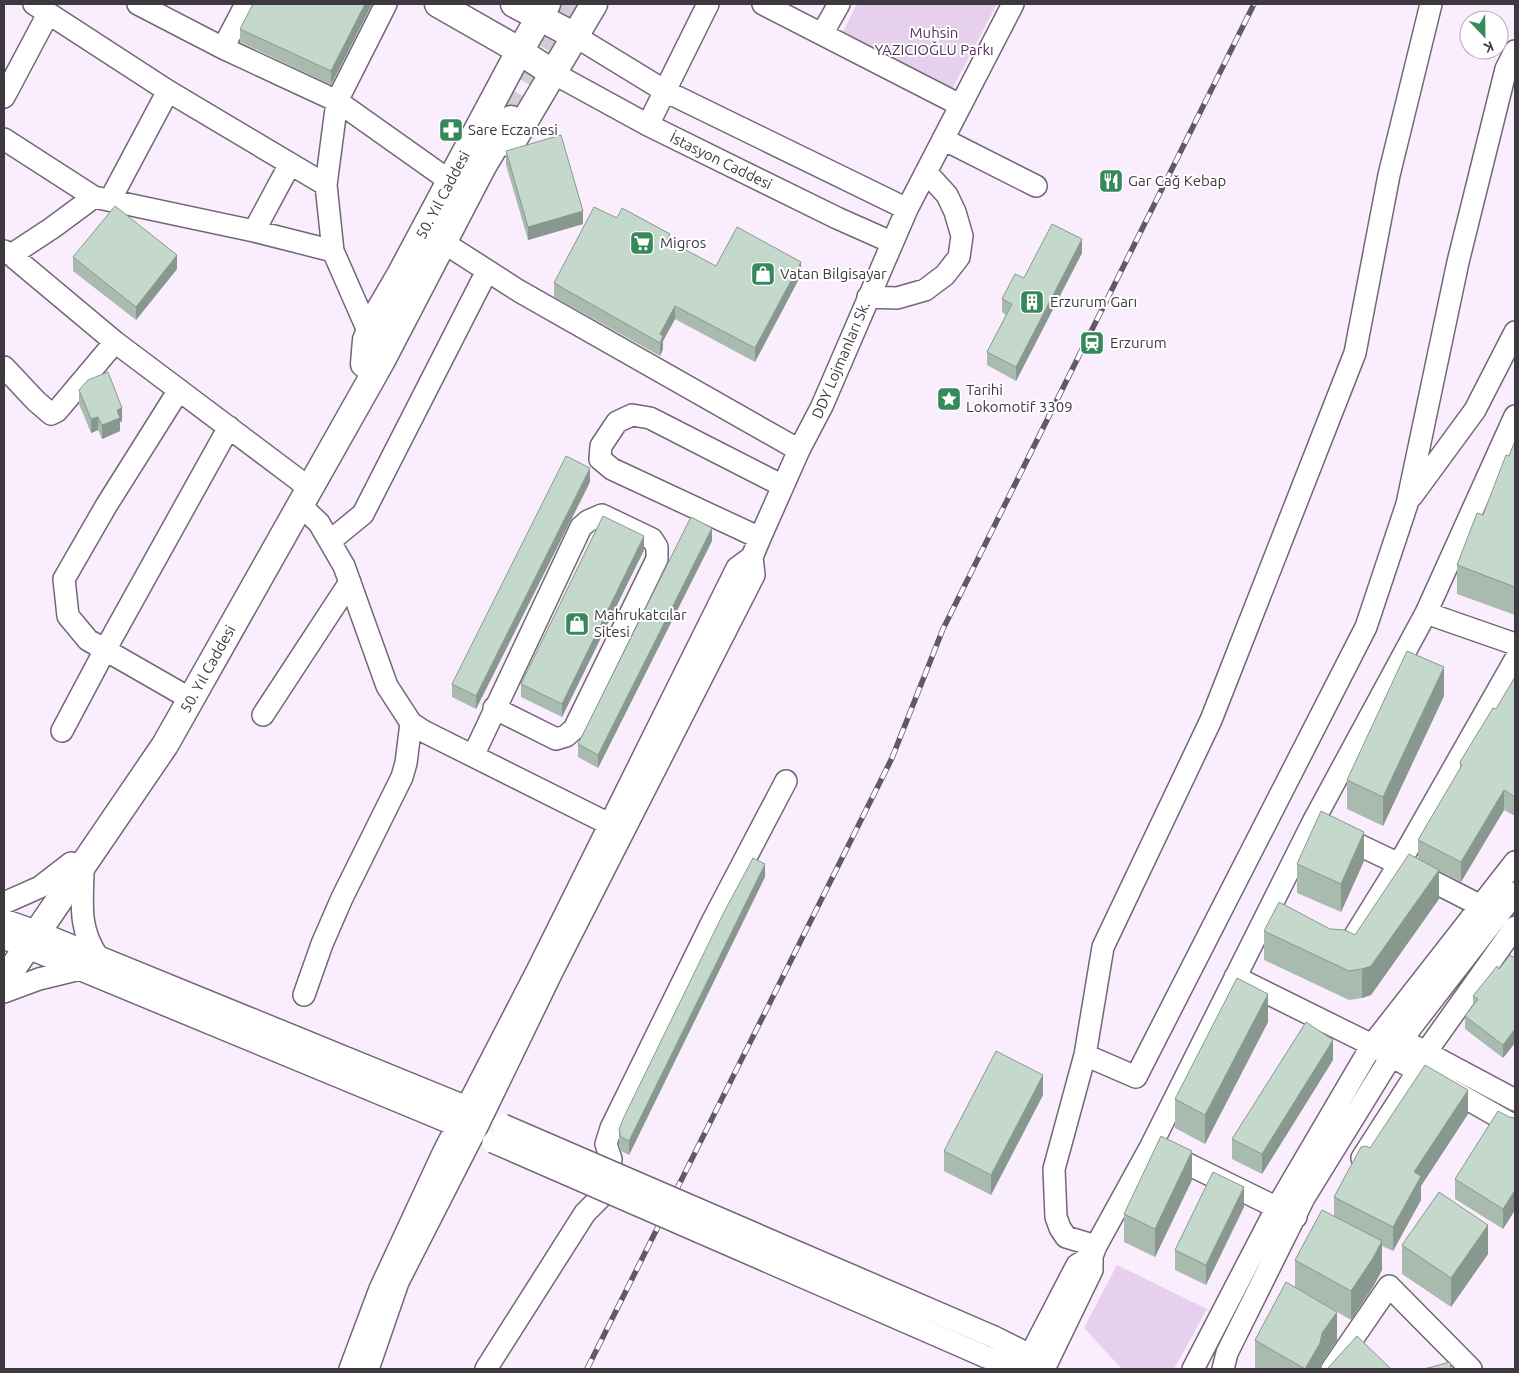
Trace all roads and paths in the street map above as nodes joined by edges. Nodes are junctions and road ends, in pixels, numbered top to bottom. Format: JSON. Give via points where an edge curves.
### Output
{"nodes":[{"id":1,"x":138,"y":4,"type":"edge"},
{"id":2,"x":246,"y":4,"type":"edge"},
{"id":3,"x":386,"y":4,"type":"edge"},
{"id":4,"x":438,"y":4,"type":"edge"},
{"id":5,"x":514,"y":4,"type":"edge"},
{"id":6,"x":594,"y":4,"type":"edge"},
{"id":7,"x":708,"y":4,"type":"edge"},
{"id":8,"x":762,"y":4,"type":"edge"},
{"id":9,"x":838,"y":4,"type":"edge"},
{"id":10,"x":1013,"y":4,"type":"edge"},
{"id":11,"x":1431,"y":4,"type":"edge"},
{"id":12,"x":41,"y":9,"type":"edge"},
{"id":13,"x":543,"y":10,"type":"edge"},
{"id":14,"x":822,"y":34,"type":"junction"},
{"id":15,"x":575,"y":36,"type":"junction"},
{"id":16,"x":223,"y":48,"type":"junction"},
{"id":17,"x":519,"y":51,"type":"junction"},
{"id":18,"x":1515,"y":51,"type":"edge"},
{"id":19,"x":554,"y":73,"type":"junction"},
{"id":20,"x":168,"y":91,"type":"junction"},
{"id":21,"x":665,"y":91,"type":"junction"},
{"id":22,"x":4,"y":97,"type":"edge"},
{"id":23,"x":337,"y":102,"type":"junction"},
{"id":24,"x":960,"y":105,"type":"junction"},
{"id":25,"x":648,"y":125,"type":"junction"},
{"id":26,"x":4,"y":139,"type":"edge"},
{"id":27,"x":943,"y":139,"type":"junction"},
{"id":28,"x":290,"y":164,"type":"junction"},
{"id":29,"x":926,"y":172,"type":"junction"},
{"id":30,"x":449,"y":183,"type":"junction"},
{"id":31,"x":326,"y":185,"type":"junction"},
{"id":32,"x":1036,"y":186,"type":"dead end"},
{"id":33,"x":102,"y":198,"type":"junction"},
{"id":34,"x":907,"y":209,"type":"junction"},
{"id":35,"x":254,"y":231,"type":"junction"},
{"id":36,"x":891,"y":242,"type":"junction"},
{"id":37,"x":452,"y":248,"type":"junction"},
{"id":38,"x":333,"y":251,"type":"junction"},
{"id":39,"x":7,"y":253,"type":"edge"},
{"id":40,"x":488,"y":271,"type":"junction"},
{"id":41,"x":868,"y":297,"type":"junction"},
{"id":42,"x":1515,"y":332,"type":"edge"},
{"id":43,"x":380,"y":338,"type":"junction"},
{"id":44,"x":115,"y":342,"type":"junction"},
{"id":45,"x":364,"y":364,"type":"junction"},
{"id":46,"x":4,"y":367,"type":"edge"},
{"id":47,"x":180,"y":390,"type":"junction"},
{"id":48,"x":1515,"y":416,"type":"edge"},
{"id":49,"x":228,"y":427,"type":"junction"},
{"id":50,"x":799,"y":450,"type":"junction"},
{"id":51,"x":783,"y":486,"type":"junction"},
{"id":52,"x":300,"y":493,"type":"junction"},
{"id":53,"x":1406,"y":504,"type":"junction"},
{"id":54,"x":760,"y":538,"type":"junction"},
{"id":55,"x":330,"y":541,"type":"junction"},
{"id":56,"x":752,"y":558,"type":"junction"},
{"id":57,"x":350,"y":582,"type":"junction"},
{"id":58,"x":1426,"y":613,"type":"junction"},
{"id":59,"x":1515,"y":644,"type":"edge"},
{"id":60,"x":105,"y":650,"type":"junction"},
{"id":61,"x":1515,"y":660,"type":"edge"},
{"id":62,"x":182,"y":694,"type":"junction"},
{"id":63,"x":494,"y":708,"type":"junction"},
{"id":64,"x":263,"y":715,"type":"dead end"},
{"id":65,"x":411,"y":722,"type":"junction"},
{"id":66,"x":62,"y":731,"type":"dead end"},
{"id":67,"x":473,"y":756,"type":"junction"},
{"id":68,"x":786,"y":781,"type":"dead end"},
{"id":69,"x":1313,"y":822,"type":"junction"},
{"id":70,"x":609,"y":824,"type":"junction"},
{"id":71,"x":1515,"y":862,"type":"edge"},
{"id":72,"x":1399,"y":864,"type":"junction"},
{"id":73,"x":77,"y":865,"type":"junction"},
{"id":74,"x":1515,"y":893,"type":"edge"},
{"id":75,"x":4,"y":903,"type":"edge"},
{"id":76,"x":1481,"y":906,"type":"junction"},
{"id":77,"x":1515,"y":927,"type":"edge"},
{"id":78,"x":17,"y":938,"type":"edge"},
{"id":79,"x":1328,"y":942,"type":"edge"},
{"id":80,"x":98,"y":957,"type":"junction"},
{"id":81,"x":80,"y":969,"type":"junction"},
{"id":82,"x":1235,"y":977,"type":"junction"},
{"id":83,"x":4,"y":981,"type":"edge"},
{"id":84,"x":4,"y":992,"type":"edge"},
{"id":85,"x":304,"y":995,"type":"dead end"},
{"id":86,"x":1393,"y":1041,"type":"junction"},
{"id":87,"x":1372,"y":1045,"type":"junction"},
{"id":88,"x":1085,"y":1054,"type":"junction"},
{"id":89,"x":1422,"y":1062,"type":"junction"},
{"id":90,"x":1515,"y":1098,"type":"edge"},
{"id":91,"x":471,"y":1120,"type":"junction"},
{"id":92,"x":1515,"y":1126,"type":"edge"},
{"id":93,"x":498,"y":1134,"type":"junction"},
{"id":94,"x":1151,"y":1146,"type":"junction"},
{"id":95,"x":1362,"y":1158,"type":"edge"},
{"id":96,"x":1277,"y":1207,"type":"junction"},
{"id":97,"x":1296,"y":1217,"type":"junction"},
{"id":98,"x":1094,"y":1251,"type":"junction"},
{"id":99,"x":1036,"y":1366,"type":"edge"},
{"id":100,"x":350,"y":1369,"type":"edge"},
{"id":101,"x":368,"y":1369,"type":"edge"},
{"id":102,"x":486,"y":1369,"type":"edge"},
{"id":103,"x":1193,"y":1369,"type":"edge"},
{"id":104,"x":1223,"y":1369,"type":"edge"},
{"id":105,"x":1332,"y":1369,"type":"edge"},
{"id":106,"x":1471,"y":1369,"type":"edge"}],
"edges":[{"from":1,"to":16,"type":"street"},
{"from":2,"to":16,"type":"street"},
{"from":3,"to":23,"type":"street"},
{"from":4,"to":17,"type":"main road"},
{"from":5,"to":13,"type":"main road"},
{"from":6,"to":15,"type":"main road","name":"50. Yıl Caddesi"},
{"from":7,"to":21,"type":"street"},
{"from":8,"to":14,"type":"street"},
{"from":9,"to":14,"type":"street"},
{"from":10,"to":24,"type":"street","name":"DDY Lojmanları Sk."},
{"from":11,"to":88,"type":"street","via":[[1389,175],[1354,353],[1211,720],[1103,947]]},
{"from":12,"to":20,"type":"street"},
{"from":12,"to":22,"type":"street"},
{"from":13,"to":15,"type":"main road"},
{"from":13,"to":17,"type":"main road","name":"50. Yıl Caddesi"},
{"from":14,"to":24,"type":"street"},
{"from":15,"to":19,"type":"main road","name":"50. Yıl Caddesi"},
{"from":15,"to":21,"type":"street"},
{"from":16,"to":23,"type":"street"},
{"from":17,"to":19,"type":"main road"},
{"from":17,"to":30,"type":"main road","name":"50. Yıl Caddesi"},
{"from":18,"to":53,"type":"street","via":[[1506,69],[1458,262]]},
{"from":19,"to":25,"type":"street","name":"İstasyon Caddesi"},
{"from":19,"to":37,"type":"main road","name":"50. Yıl Caddesi"},
{"from":20,"to":28,"type":"street"},
{"from":20,"to":33,"type":"street"},
{"from":21,"to":25,"type":"street"},
{"from":21,"to":34,"type":"street"},
{"from":23,"to":30,"type":"street"},
{"from":23,"to":31,"type":"street"},
{"from":24,"to":27,"type":"street","name":"DDY Lojmanları Sk."},
{"from":25,"to":36,"type":"street","name":"İstasyon Caddesi"},
{"from":26,"to":33,"type":"street"},
{"from":27,"to":29,"type":"street","name":"DDY Lojmanları Sk."},
{"from":27,"to":32,"type":"street"},
{"from":28,"to":31,"type":"street"},
{"from":28,"to":35,"type":"street"},
{"from":29,"to":34,"type":"street","name":"DDY Lojmanları Sk."},
{"from":29,"to":41,"type":"street","via":[[947,195],[955,212],[962,236],[959,257],[945,275],[925,290],[897,298]]},
{"from":30,"to":43,"type":"main road","name":"50. Yıl Caddesi","via":[[376,316]]},
{"from":31,"to":38,"type":"street"},
{"from":33,"to":35,"type":"street"},
{"from":33,"to":39,"type":"street"},
{"from":34,"to":36,"type":"street","name":"DDY Lojmanları Sk."},
{"from":35,"to":38,"type":"street"},
{"from":36,"to":41,"type":"street","name":"DDY Lojmanları Sk."},
{"from":37,"to":40,"type":"street"},
{"from":37,"to":43,"type":"main road","name":"50. Yıl Caddesi","via":[[400,336]]},
{"from":38,"to":43,"type":"street"},
{"from":39,"to":44,"type":"street"},
{"from":40,"to":50,"type":"street"},
{"from":40,"to":55,"type":"street","via":[[362,514]]},
{"from":41,"to":50,"type":"street","name":"DDY Lojmanları Sk.","via":[[822,406]]},
{"from":42,"to":53,"type":"street","via":[[1475,410]]},
{"from":43,"to":45,"type":"main road","name":"50. Yıl Caddesi","via":[[366,340]]},
{"from":43,"to":45,"type":"main road","name":"50. Yıl Caddesi","via":[[483,166],[506,115]]},
{"from":43,"to":52,"type":"main road","name":"50. Yıl Caddesi"},
{"from":44,"to":46,"type":"street","via":[[50,414]]},
{"from":44,"to":47,"type":"street"},
{"from":45,"to":52,"type":"main road","name":"50. Yıl Caddesi"},
{"from":47,"to":49,"type":"street"},
{"from":47,"to":60,"type":"street","via":[[64,579],[68,616],[88,640]]},
{"from":48,"to":58,"type":"street"},
{"from":49,"to":52,"type":"street"},
{"from":49,"to":60,"type":"street"},
{"from":50,"to":51,"type":"street","name":"DDY Lojmanları Sk."},
{"from":51,"to":54,"type":"street","name":"DDY Lojmanları Sk."},
{"from":51,"to":54,"type":"street","via":[[650,418],[632,415],[618,422],[601,446],[600,459],[612,469]]},
{"from":52,"to":55,"type":"street"},
{"from":52,"to":62,"type":"main road","name":"50. Yıl Caddesi"},
{"from":52,"to":73,"type":"main road","name":"50. Yıl Caddesi","via":[[165,745]]},
{"from":53,"to":88,"type":"street","via":[[1366,628],[1136,1077]]},
{"from":54,"to":56,"type":"street","name":"DDY Lojmanları Sk."},
{"from":55,"to":57,"type":"street"},
{"from":56,"to":70,"type":"street","via":[[736,568]]},
{"from":56,"to":91,"type":"street","via":[[754,576],[552,972]]},
{"from":57,"to":64,"type":"street"},
{"from":57,"to":65,"type":"street","via":[[386,686]]},
{"from":58,"to":59,"type":"street"},
{"from":58,"to":69,"type":"street"},
{"from":60,"to":62,"type":"street"},
{"from":60,"to":66,"type":"street"},
{"from":61,"to":72,"type":"street"},
{"from":62,"to":73,"type":"main road","name":"50. Yıl Caddesi"},
{"from":63,"to":63,"type":"street","via":[[581,527],[588,520],[602,515],[652,539],[657,547],[657,559],[574,729],[556,739]]},
{"from":63,"to":67,"type":"street"},
{"from":65,"to":67,"type":"street"},
{"from":65,"to":85,"type":"street","via":[[402,777],[342,898]]},
{"from":67,"to":70,"type":"street"},
{"from":68,"to":102,"type":"street","via":[[712,922],[611,1128],[606,1144],[611,1159],[609,1177],[600,1198],[585,1213]]},
{"from":69,"to":72,"type":"street"},
{"from":69,"to":82,"type":"street"},
{"from":70,"to":91,"type":"street"},
{"from":71,"to":76,"type":"street"},
{"from":72,"to":76,"type":"street"},
{"from":72,"to":79,"type":"street","via":[[1352,940],[1343,947]]},
{"from":73,"to":75,"type":"street"},
{"from":73,"to":78,"type":"main road","name":"50. Yıl Caddesi"},
{"from":73,"to":80,"type":"street","via":[[83,923],[90,946]]},
{"from":74,"to":86,"type":"street"},
{"from":76,"to":86,"type":"street"},
{"from":77,"to":89,"type":"street"},
{"from":78,"to":80,"type":"street"},
{"from":78,"to":81,"type":"street"},
{"from":78,"to":83,"type":"main road","name":"50. Yıl Caddesi"},
{"from":80,"to":91,"type":"street"},
{"from":81,"to":84,"type":"street"},
{"from":81,"to":91,"type":"street"},
{"from":82,"to":87,"type":"street"},
{"from":82,"to":94,"type":"street"},
{"from":86,"to":87,"type":"street"},
{"from":86,"to":89,"type":"street"},
{"from":86,"to":97,"type":"street"},
{"from":87,"to":96,"type":"street"},
{"from":88,"to":98,"type":"street","via":[[1054,1169],[1056,1217],[1066,1237]]},
{"from":89,"to":90,"type":"street"},
{"from":89,"to":92,"type":"street"},
{"from":89,"to":95,"type":"street"},
{"from":91,"to":93,"type":"street"},
{"from":91,"to":100,"type":"street","via":[[444,1151],[380,1289]]},
{"from":91,"to":101,"type":"street","via":[[398,1282]]},
{"from":93,"to":99,"type":"street","bridge":true,"via":[[994,1337]]},
{"from":93,"to":99,"type":"street","bridge":true,"via":[[984,1356]]},
{"from":94,"to":96,"type":"street"},
{"from":94,"to":98,"type":"street"},
{"from":96,"to":97,"type":"street"},
{"from":96,"to":103,"type":"street"},
{"from":97,"to":104,"type":"street","via":[[1227,1353]]},
{"from":98,"to":99,"type":"street","via":[[1092,1270]]},
{"from":105,"to":106,"type":"street","via":[[1389,1286]]}]}
